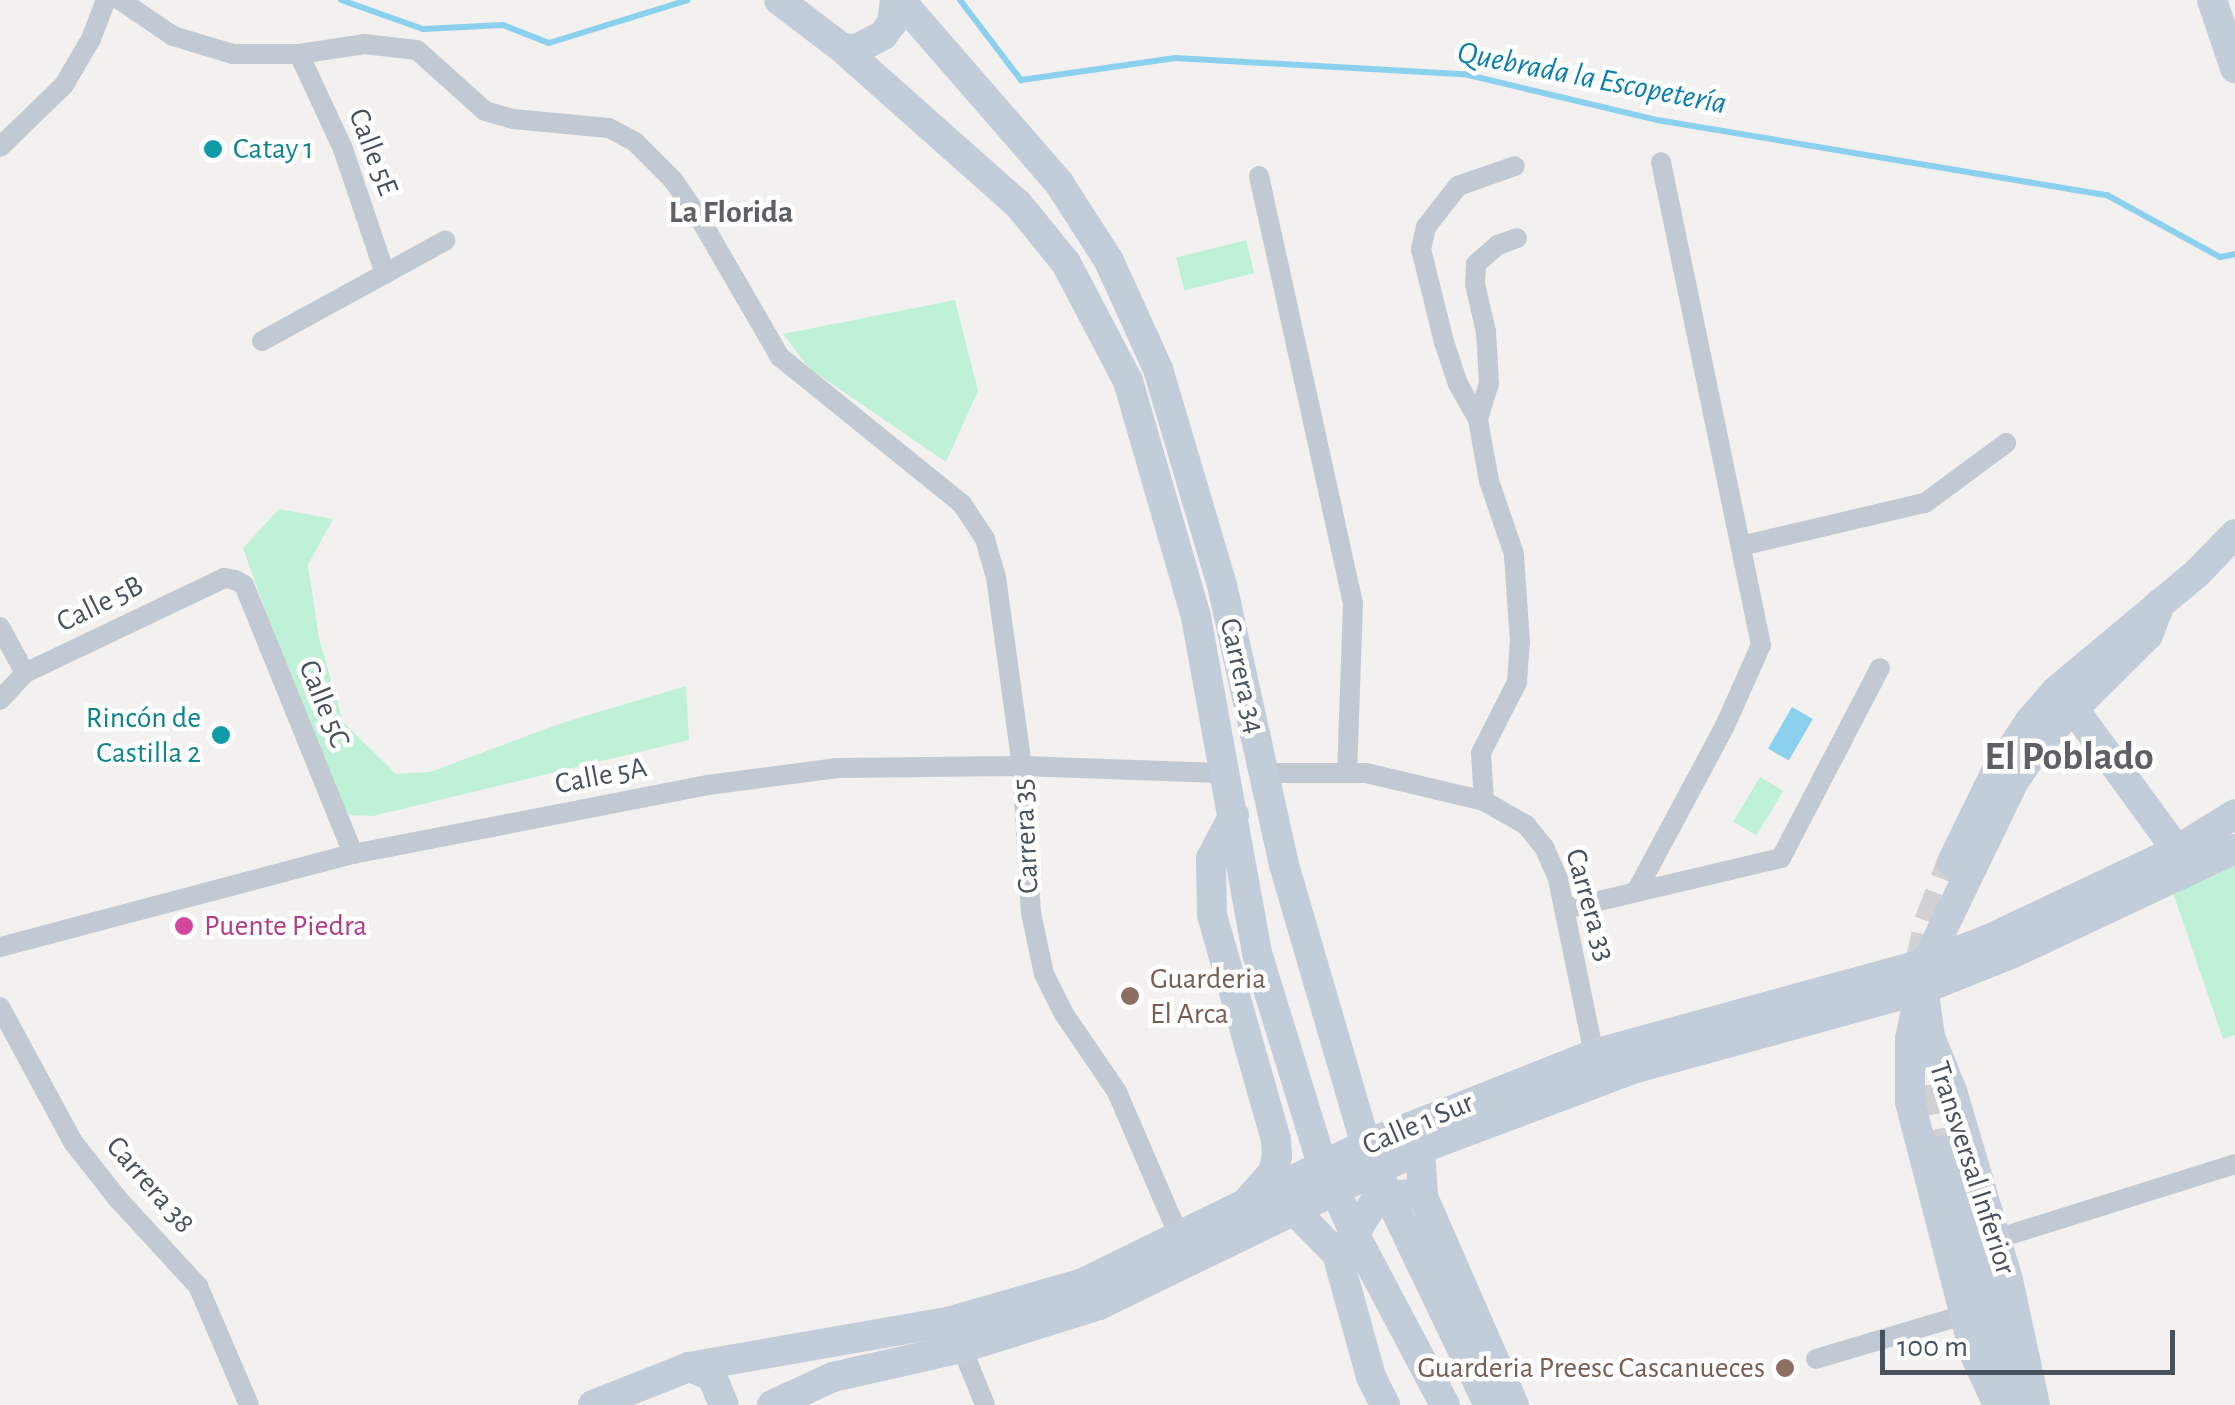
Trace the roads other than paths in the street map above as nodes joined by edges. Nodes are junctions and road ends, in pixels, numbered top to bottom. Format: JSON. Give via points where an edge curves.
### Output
{"nodes":[{"id":1,"x":106,"y":0,"type":"edge"},
{"id":2,"x":120,"y":0,"type":"edge"},
{"id":3,"x":779,"y":0,"type":"edge"},
{"id":4,"x":897,"y":0,"type":"edge"},
{"id":5,"x":2212,"y":0,"type":"edge"},
{"id":6,"x":919,"y":25,"type":"junction"},
{"id":7,"x":842,"y":48,"type":"junction"},
{"id":8,"x":299,"y":54,"type":"junction"},
{"id":9,"x":2235,"y":68,"type":"edge"},
{"id":10,"x":883,"y":84,"type":"junction"},
{"id":11,"x":0,"y":146,"type":"edge"},
{"id":12,"x":1661,"y":162,"type":"dead end"},
{"id":13,"x":1515,"y":166,"type":"dead end"},
{"id":14,"x":1259,"y":176,"type":"dead end"},
{"id":15,"x":1517,"y":238,"type":"dead end"},
{"id":16,"x":445,"y":242,"type":"dead end"},
{"id":17,"x":386,"y":274,"type":"junction"},
{"id":18,"x":262,"y":341,"type":"dead end"},
{"id":19,"x":1478,"y":419,"type":"junction"},
{"id":20,"x":2006,"y":443,"type":"dead end"},
{"id":21,"x":2235,"y":534,"type":"edge"},
{"id":22,"x":1741,"y":546,"type":"junction"},
{"id":23,"x":235,"y":580,"type":"joint"},
{"id":24,"x":2160,"y":603,"type":"junction"},
{"id":25,"x":0,"y":627,"type":"edge"},
{"id":26,"x":1880,"y":668,"type":"dead end"},
{"id":27,"x":25,"y":673,"type":"junction"},
{"id":28,"x":0,"y":700,"type":"edge"},
{"id":29,"x":2073,"y":708,"type":"junction"},
{"id":30,"x":1022,"y":766,"type":"junction"},
{"id":31,"x":1347,"y":773,"type":"junction"},
{"id":32,"x":1227,"y":774,"type":"junction"},
{"id":33,"x":1263,"y":774,"type":"junction"},
{"id":34,"x":1484,"y":801,"type":"junction"},
{"id":35,"x":2235,"y":814,"type":"edge"},
{"id":36,"x":1234,"y":815,"type":"junction"},
{"id":37,"x":2235,"y":848,"type":"edge"},
{"id":38,"x":2177,"y":850,"type":"junction"},
{"id":39,"x":353,"y":854,"type":"junction"},
{"id":40,"x":1952,"y":862,"type":"tunnel mouth"},
{"id":41,"x":1637,"y":890,"type":"junction"},
{"id":42,"x":1565,"y":909,"type":"junction"},
{"id":43,"x":0,"y":947,"type":"edge"},
{"id":44,"x":1925,"y":976,"type":"junction"},
{"id":45,"x":0,"y":1006,"type":"edge"},
{"id":46,"x":1594,"y":1054,"type":"junction"},
{"id":47,"x":1420,"y":1149,"type":"junction"},
{"id":48,"x":1946,"y":1149,"type":"tunnel mouth"},
{"id":49,"x":2235,"y":1164,"type":"edge"},
{"id":50,"x":1422,"y":1197,"type":"junction"},
{"id":51,"x":1245,"y":1203,"type":"junction"},
{"id":52,"x":1293,"y":1209,"type":"junction"},
{"id":53,"x":1179,"y":1236,"type":"junction"},
{"id":54,"x":1996,"y":1239,"type":"junction"},
{"id":55,"x":1340,"y":1260,"type":"junction"},
{"id":56,"x":1964,"y":1316,"type":"junction"},
{"id":57,"x":962,"y":1348,"type":"junction"},
{"id":58,"x":1816,"y":1359,"type":"dead end"},
{"id":59,"x":689,"y":1367,"type":"junction"},
{"id":60,"x":249,"y":1405,"type":"edge"},
{"id":61,"x":593,"y":1405,"type":"edge"},
{"id":62,"x":724,"y":1405,"type":"edge"},
{"id":63,"x":772,"y":1405,"type":"edge"},
{"id":64,"x":986,"y":1405,"type":"edge"},
{"id":65,"x":1385,"y":1405,"type":"edge"},
{"id":66,"x":1445,"y":1405,"type":"edge"},
{"id":67,"x":1489,"y":1405,"type":"edge"},
{"id":68,"x":1514,"y":1405,"type":"edge"},
{"id":69,"x":1998,"y":1405,"type":"edge"},
{"id":70,"x":2017,"y":1405,"type":"edge"},
{"id":71,"x":2034,"y":1405,"type":"edge"}],
"edges":[{"from":1,"to":11,"type":"street","via":[[64,85]]},
{"from":2,"to":8,"type":"street","name":"Carrera 35","via":[[202,47]]},
{"from":3,"to":7,"type":"street"},
{"from":4,"to":6,"type":"street","name":"Carrera 34"},
{"from":4,"to":7,"type":"street","via":[[884,35],[872,44]]},
{"from":5,"to":9,"type":"street"},
{"from":6,"to":10,"type":"street","via":[[888,58]]},
{"from":6,"to":33,"type":"street","name":"Carrera 34","via":[[1060,183],[1130,305],[1192,470]]},
{"from":7,"to":10,"type":"street","name":"Carrera 34"},
{"from":8,"to":17,"type":"street","name":"Calle 5E","via":[[343,149]]},
{"from":8,"to":30,"type":"street","name":"Carrera 35","via":[[364,44],[417,50],[485,111],[513,120],[610,128],[635,142],[700,219],[780,357],[962,504],[985,539]]},
{"from":10,"to":32,"type":"street","name":"Carrera 34","via":[[1018,204],[1066,263],[1106,334],[1128,380],[1166,505]]},
{"from":12,"to":22,"type":"street"},
{"from":13,"to":19,"type":"street","via":[[1458,186],[1426,227],[1421,248],[1444,342]]},
{"from":14,"to":31,"type":"street","via":[[1353,603]]},
{"from":15,"to":19,"type":"street","via":[[1476,264],[1488,384]]},
{"from":16,"to":17,"type":"street"},
{"from":17,"to":18,"type":"street"},
{"from":19,"to":34,"type":"street","via":[[1489,481],[1514,554],[1520,642],[1518,682],[1481,752]]},
{"from":20,"to":22,"type":"street","via":[[1925,503]]},
{"from":21,"to":24,"type":"street","name":"Transversal Inferior"},
{"from":22,"to":41,"type":"street","via":[[1762,645]]},
{"from":23,"to":27,"type":"street","name":"Calle 5B","via":[[224,578]]},
{"from":23,"to":39,"type":"street","name":"Calle 5C","via":[[244,586]]},
{"from":24,"to":29,"type":"street","name":"Transversal Inferior","via":[[2148,635]]},
{"from":24,"to":40,"type":"street","name":"Transversal Inferior","via":[[2030,721]]},
{"from":25,"to":27,"type":"street"},
{"from":26,"to":41,"type":"street","via":[[1781,858]]},
{"from":27,"to":28,"type":"street","name":"Calle 5B"},
{"from":29,"to":38,"type":"street"},
{"from":29,"to":44,"type":"street","name":"Transversal Inferior","via":[[2014,781]]},
{"from":30,"to":32,"type":"street","name":"Calle 5A"},
{"from":30,"to":39,"type":"street","name":"Calle 5A","via":[[837,768],[726,782]]},
{"from":30,"to":53,"type":"street","name":"Carrera 35","via":[[1030,913],[1044,974],[1117,1092]]},
{"from":31,"to":33,"type":"street"},
{"from":31,"to":34,"type":"street"},
{"from":32,"to":36,"type":"street","name":"Carrera 34"},
{"from":33,"to":67,"type":"street","name":"Carrera 34","bridge":true,"via":[[1284,865],[1380,1178]]},
{"from":34,"to":42,"type":"street","name":"Carrera 33","via":[[1526,826],[1544,847]]},
{"from":35,"to":38,"type":"street","name":"Calle 1 Sur"},
{"from":36,"to":51,"type":"street","via":[[1211,858],[1212,915],[1277,1156],[1273,1172]]},
{"from":36,"to":66,"type":"street","name":"Carrera 34","bridge":true,"via":[[1258,953],[1318,1152]]},
{"from":37,"to":44,"type":"street","name":"Calle 1 Sur","via":[[2013,952]]},
{"from":38,"to":44,"type":"street","name":"Calle 1 Sur"},
{"from":39,"to":43,"type":"street","name":"Calle 5A"},
{"from":41,"to":42,"type":"street"},
{"from":42,"to":46,"type":"street","name":"Carrera 33"},
{"from":44,"to":46,"type":"street","name":"Calle 1 Sur"},
{"from":44,"to":47,"type":"street","name":"Calle 1 Sur","via":[[1636,1068]]},
{"from":44,"to":54,"type":"street","name":"Transversal Inferior","via":[[1930,1037]]},
{"from":44,"to":56,"type":"street","name":"Transversal Inferior","via":[[1907,1084]]},
{"from":45,"to":60,"type":"street","name":"Carrera 38","via":[[73,1142],[198,1286]]},
{"from":46,"to":51,"type":"street","name":"Calle 1 Sur","via":[[1415,1123]]},
{"from":47,"to":50,"type":"street"},
{"from":47,"to":52,"type":"street","name":"Calle 1 Sur"},
{"from":48,"to":70,"type":"street","name":"Transversal Inferior"},
{"from":49,"to":54,"type":"street"},
{"from":50,"to":55,"type":"street","via":[[1377,1198]]},
{"from":50,"to":68,"type":"street"},
{"from":51,"to":53,"type":"street","name":"Calle 1 Sur"},
{"from":52,"to":55,"type":"street"},
{"from":52,"to":57,"type":"street","name":"Calle 1 Sur","via":[[1099,1305]]},
{"from":53,"to":59,"type":"street","name":"Calle 1 Sur","via":[[1038,1299],[840,1344]]},
{"from":54,"to":71,"type":"street","name":"Transversal Inferior"},
{"from":55,"to":65,"type":"street","via":[[1371,1377]]},
{"from":56,"to":58,"type":"street"},
{"from":56,"to":69,"type":"street","name":"Transversal Inferior"},
{"from":57,"to":63,"type":"street","name":"Calle 1 Sur","via":[[832,1377]]},
{"from":57,"to":64,"type":"street"},
{"from":59,"to":61,"type":"street","name":"Calle 1 Sur"},
{"from":59,"to":62,"type":"street","via":[[712,1376]]}]}
